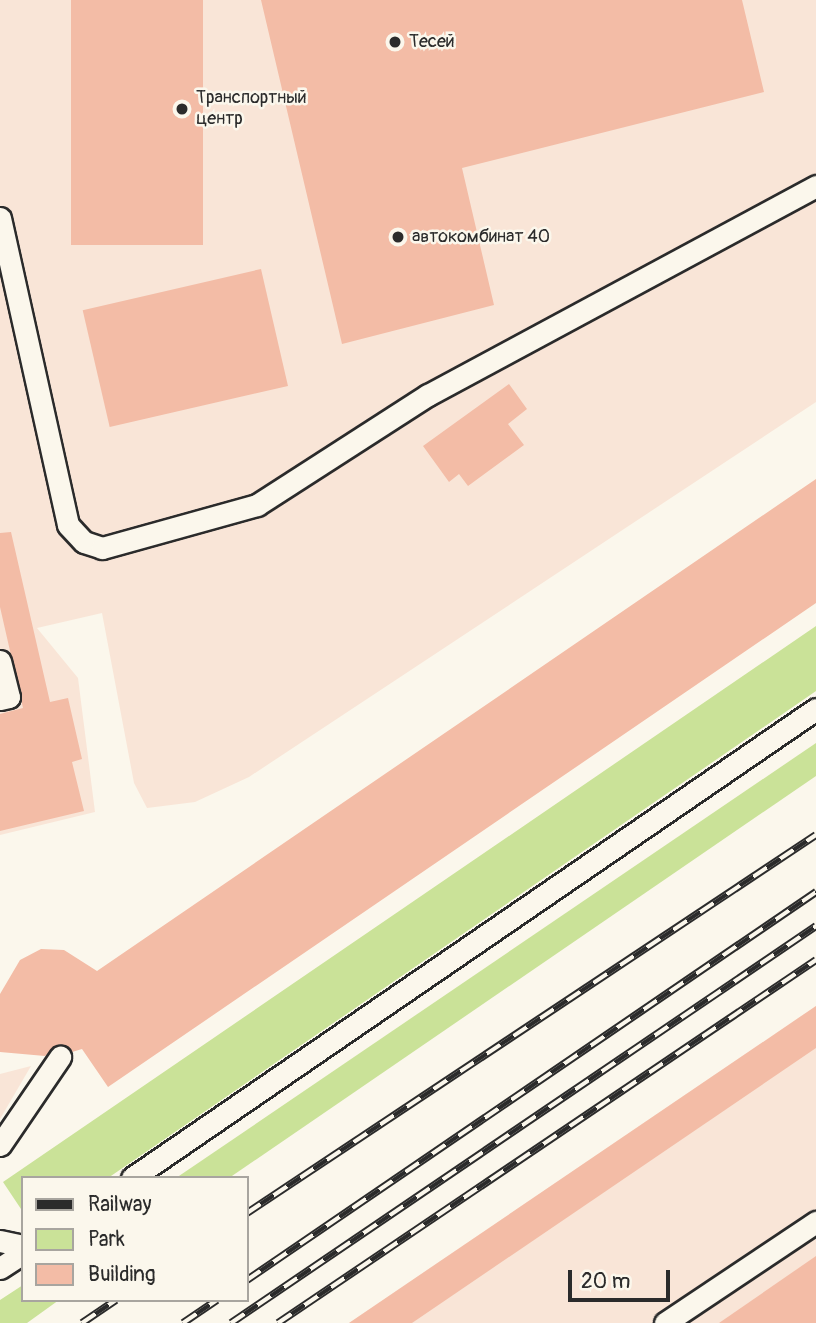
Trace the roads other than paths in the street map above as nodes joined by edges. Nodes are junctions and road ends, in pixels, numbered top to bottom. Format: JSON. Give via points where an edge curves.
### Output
{"nodes":[{"id":1,"x":816,"y":186,"type":"edge"},
{"id":2,"x":0,"y":218,"type":"edge"},
{"id":3,"x":0,"y":661,"type":"edge"},
{"id":4,"x":0,"y":699,"type":"edge"},
{"id":5,"x":816,"y":709,"type":"edge"},
{"id":6,"x":60,"y":1057,"type":"dead end"},
{"id":7,"x":0,"y":1145,"type":"edge"},
{"id":8,"x":135,"y":1176,"type":"edge"},
{"id":9,"x":816,"y":1222,"type":"edge"},
{"id":10,"x":0,"y":1241,"type":"edge"},
{"id":11,"x":21,"y":1246,"type":"edge"},
{"id":12,"x":21,"y":1253,"type":"edge"},
{"id":13,"x":0,"y":1268,"type":"edge"},
{"id":14,"x":664,"y":1323,"type":"edge"}],
"edges":[{"from":1,"to":2,"type":"lane","via":[[428,395],[257,505],[102,548],[84,542],[68,525]]},
{"from":3,"to":4,"type":"lane","via":[[9,697]]},
{"from":5,"to":8,"type":"lane"},
{"from":6,"to":7,"type":"lane"},
{"from":9,"to":14,"type":"lane"},
{"from":10,"to":11,"type":"lane"},
{"from":12,"to":13,"type":"lane"}]}
